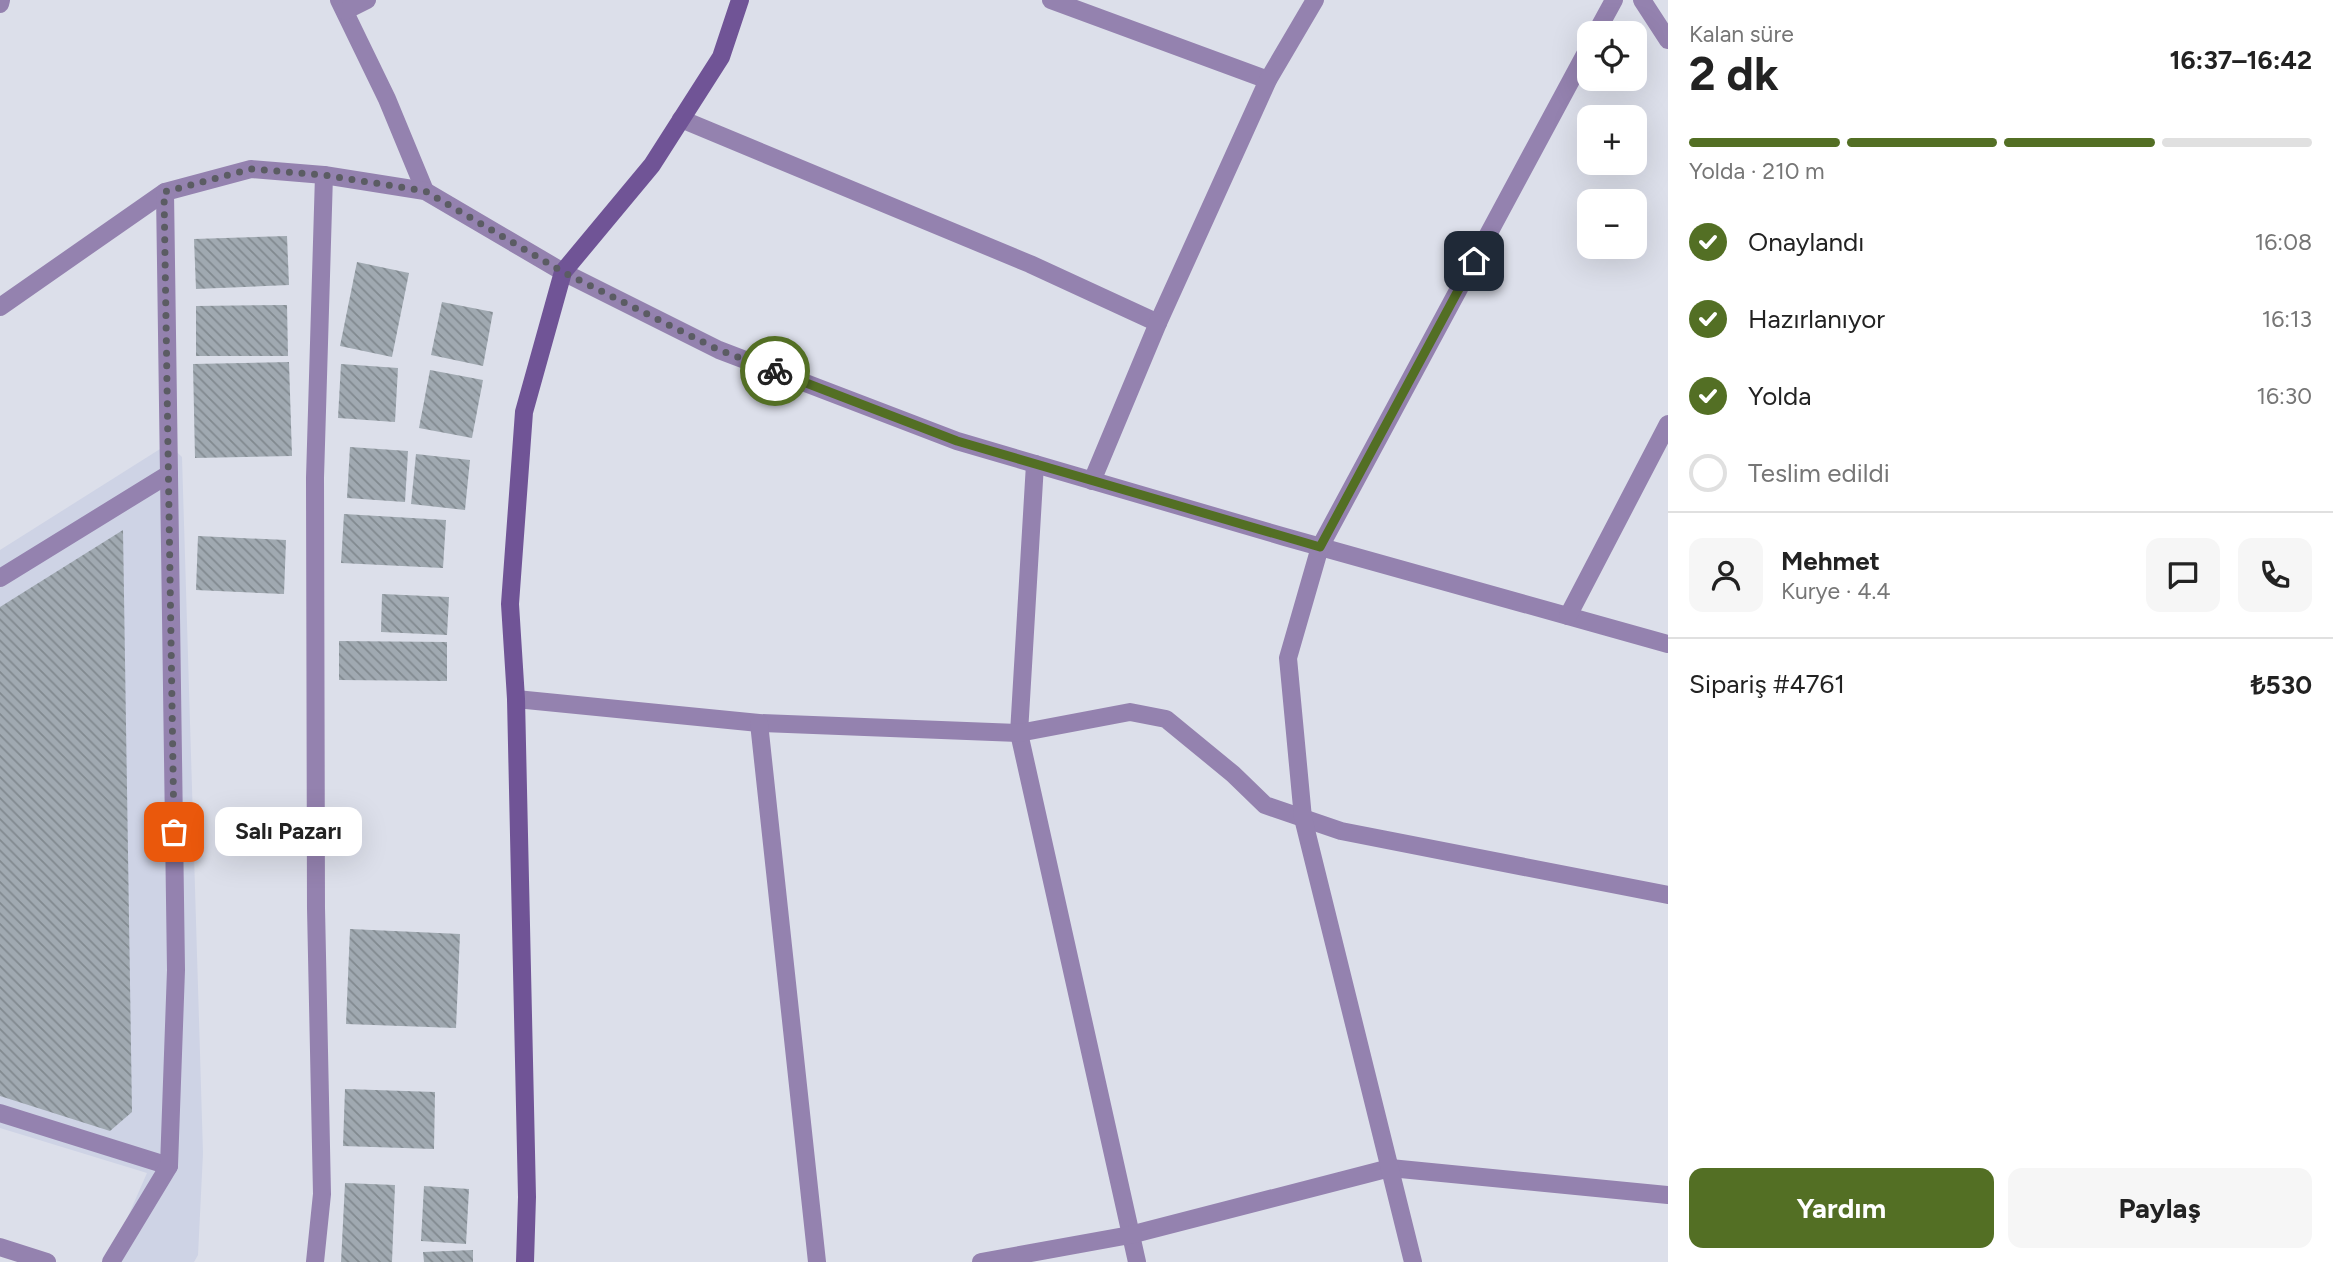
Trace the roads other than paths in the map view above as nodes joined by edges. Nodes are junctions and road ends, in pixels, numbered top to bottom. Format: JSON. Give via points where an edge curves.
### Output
{"nodes":[{"id":1,"x":367,"y":0,"type":"edge"},
{"id":2,"x":740,"y":0,"type":"edge"},
{"id":3,"x":1051,"y":0,"type":"edge"},
{"id":4,"x":1315,"y":0,"type":"edge"},
{"id":5,"x":1614,"y":0,"type":"edge"},
{"id":6,"x":1642,"y":0,"type":"edge"},
{"id":7,"x":342,"y":6,"type":"edge"},
{"id":8,"x":1603,"y":21,"type":"edge"},
{"id":9,"x":1668,"y":40,"type":"edge"},
{"id":10,"x":1577,"y":69,"type":"edge"},
{"id":11,"x":1268,"y":80,"type":"junction"},
{"id":12,"x":681,"y":119,"type":"junction"},
{"id":13,"x":324,"y":175,"type":"junction"},
{"id":14,"x":425,"y":191,"type":"junction"},
{"id":15,"x":164,"y":192,"type":"junction"},
{"id":16,"x":563,"y":272,"type":"junction"},
{"id":17,"x":2,"y":299,"type":"edge"},
{"id":18,"x":1158,"y":323,"type":"junction"},
{"id":19,"x":1668,"y":424,"type":"edge"},
{"id":20,"x":1035,"y":464,"type":"junction"},
{"id":21,"x":169,"y":474,"type":"junction"},
{"id":22,"x":1092,"y":481,"type":"junction"},
{"id":23,"x":1320,"y":547,"type":"junction"},
{"id":24,"x":0,"y":578,"type":"edge"},
{"id":25,"x":1568,"y":616,"type":"junction"},
{"id":26,"x":1668,"y":644,"type":"edge"},
{"id":27,"x":516,"y":699,"type":"junction"},
{"id":28,"x":759,"y":723,"type":"junction"},
{"id":29,"x":1019,"y":733,"type":"junction"},
{"id":30,"x":1303,"y":818,"type":"junction"},
{"id":31,"x":1668,"y":895,"type":"edge"},
{"id":32,"x":0,"y":1113,"type":"edge"},
{"id":33,"x":169,"y":1166,"type":"junction"},
{"id":34,"x":1390,"y":1168,"type":"junction"},
{"id":35,"x":1668,"y":1195,"type":"edge"},
{"id":36,"x":1130,"y":1235,"type":"junction"},
{"id":37,"x":0,"y":1247,"type":"edge"},
{"id":38,"x":47,"y":1262,"type":"edge"},
{"id":39,"x":111,"y":1262,"type":"edge"},
{"id":40,"x":315,"y":1262,"type":"edge"},
{"id":41,"x":525,"y":1262,"type":"edge"},
{"id":42,"x":817,"y":1262,"type":"edge"},
{"id":43,"x":981,"y":1262,"type":"edge"},
{"id":44,"x":1137,"y":1262,"type":"edge"},
{"id":45,"x":1413,"y":1262,"type":"edge"}],
"edges":[{"from":1,"to":7,"type":"street"},
{"from":2,"to":12,"type":"street","via":[[721,57]]},
{"from":3,"to":11,"type":"street"},
{"from":4,"to":11,"type":"street"},
{"from":5,"to":8,"type":"street"},
{"from":6,"to":9,"type":"street"},
{"from":7,"to":14,"type":"street"},
{"from":10,"to":23,"type":"street"},
{"from":11,"to":18,"type":"street"},
{"from":12,"to":16,"type":"street","via":[[652,165]]},
{"from":12,"to":18,"type":"street","via":[[1030,264]]},
{"from":13,"to":14,"type":"street"},
{"from":13,"to":15,"type":"street","via":[[251,169]]},
{"from":13,"to":40,"type":"street","via":[[315,478],[321,1194]]},
{"from":14,"to":16,"type":"street"},
{"from":15,"to":17,"type":"street"},
{"from":15,"to":21,"type":"street"},
{"from":16,"to":20,"type":"street","via":[[719,350],[957,441]]},
{"from":16,"to":27,"type":"street","via":[[524,412],[510,604]]},
{"from":18,"to":22,"type":"street"},
{"from":19,"to":25,"type":"street"},
{"from":20,"to":22,"type":"street"},
{"from":20,"to":29,"type":"street"},
{"from":21,"to":24,"type":"street"},
{"from":21,"to":33,"type":"street","via":[[176,970]]},
{"from":22,"to":23,"type":"street"},
{"from":23,"to":25,"type":"street"},
{"from":23,"to":30,"type":"street","via":[[1288,658]]},
{"from":25,"to":26,"type":"street"},
{"from":27,"to":28,"type":"street"},
{"from":27,"to":41,"type":"street"},
{"from":28,"to":29,"type":"street"},
{"from":28,"to":42,"type":"street"},
{"from":29,"to":30,"type":"street","via":[[1130,712],[1166,719],[1265,805]]},
{"from":29,"to":36,"type":"street"},
{"from":30,"to":31,"type":"street","via":[[1341,831]]},
{"from":30,"to":34,"type":"street"},
{"from":32,"to":33,"type":"street"},
{"from":33,"to":39,"type":"street"},
{"from":34,"to":35,"type":"street"},
{"from":34,"to":36,"type":"street"},
{"from":34,"to":45,"type":"street"},
{"from":36,"to":43,"type":"street"},
{"from":36,"to":44,"type":"street"},
{"from":37,"to":38,"type":"street"}]}
